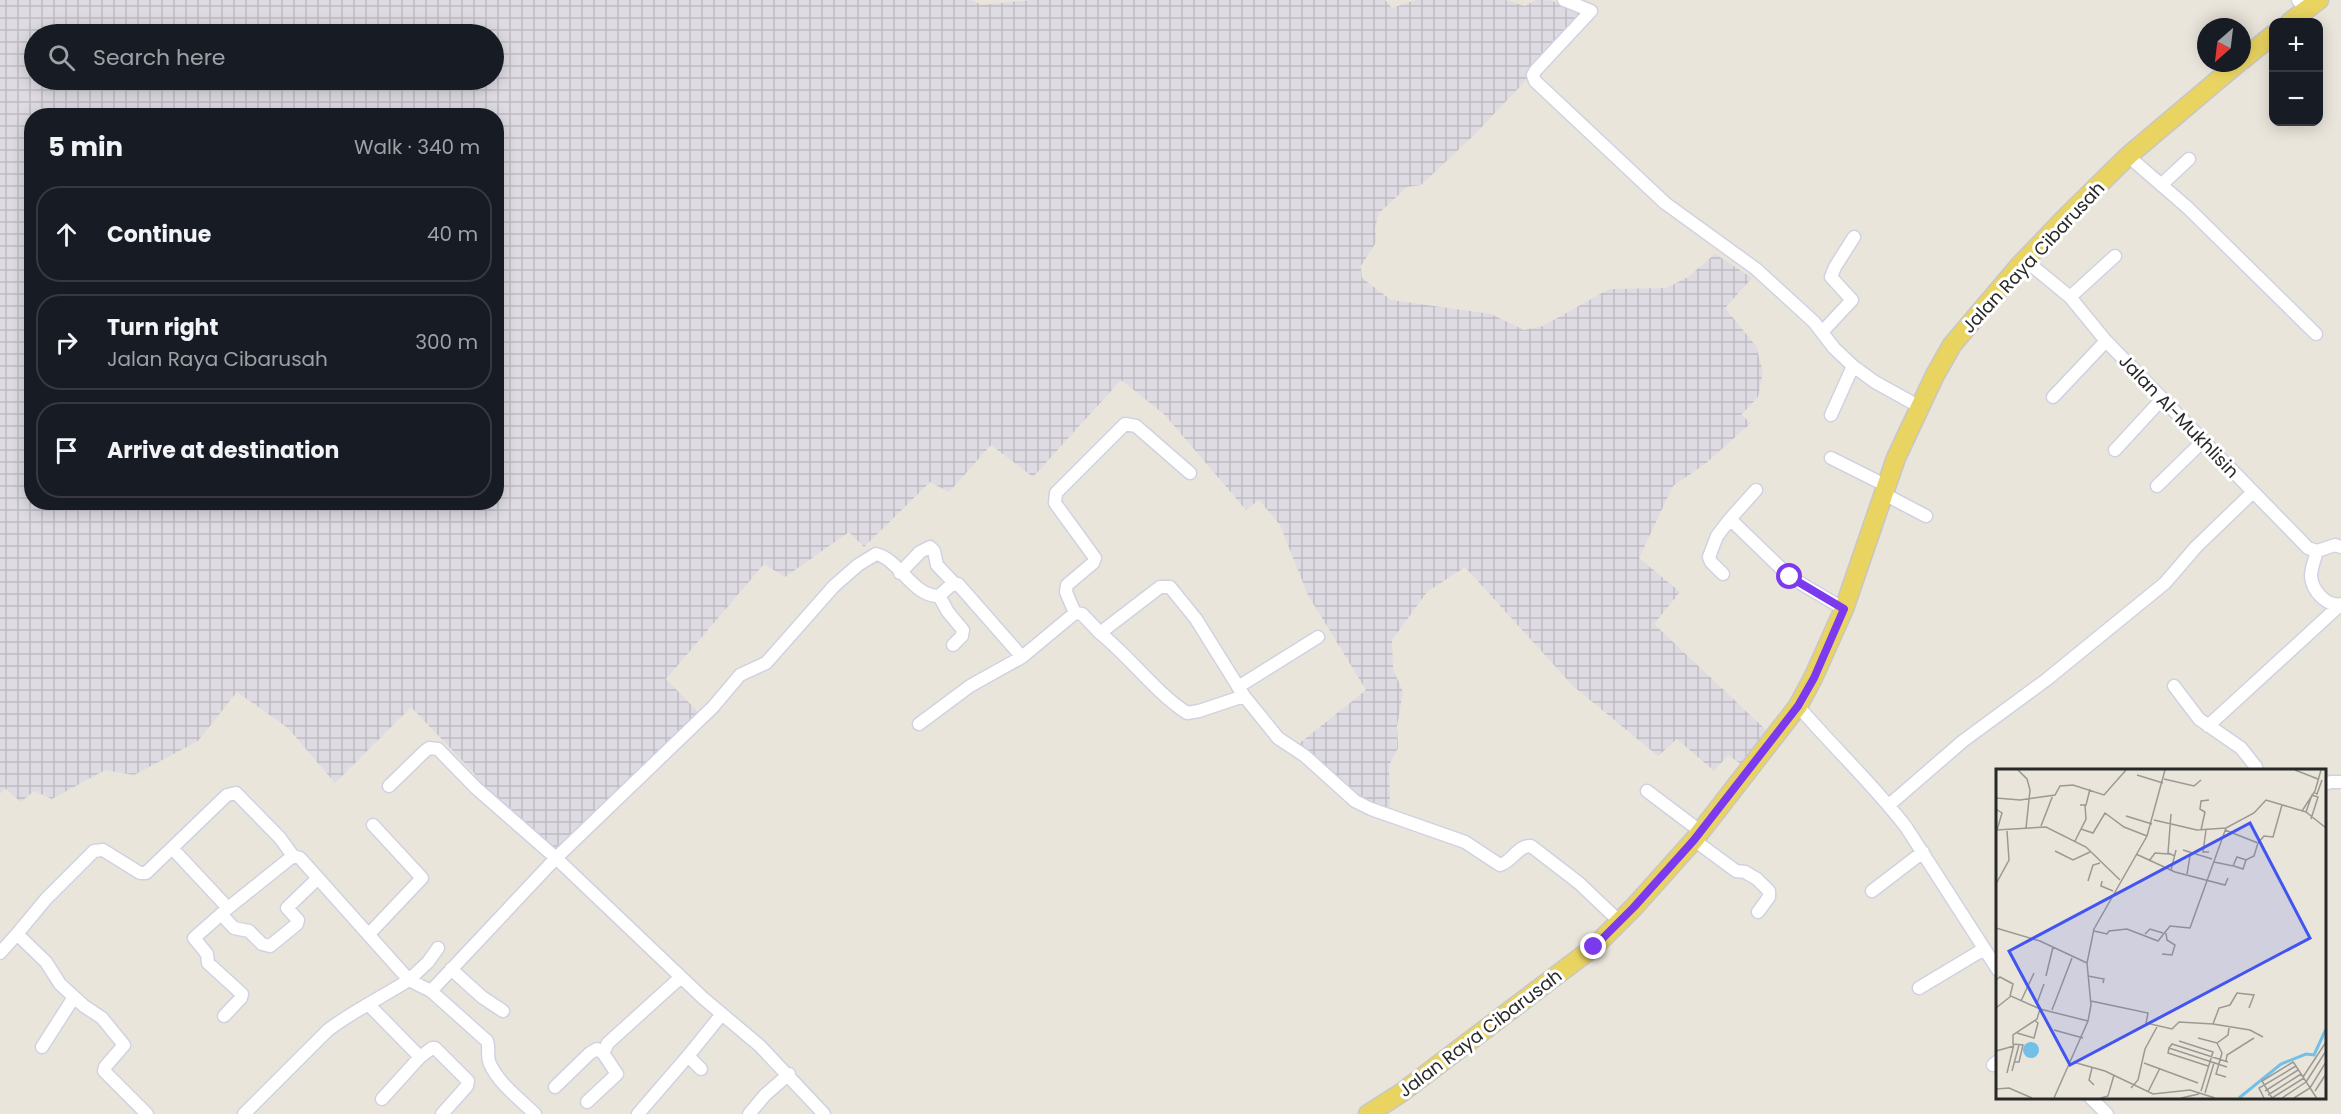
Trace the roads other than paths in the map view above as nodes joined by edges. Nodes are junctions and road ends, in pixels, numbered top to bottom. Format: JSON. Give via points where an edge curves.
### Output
{"nodes":[{"id":1,"x":1564,"y":0,"type":"edge"},
{"id":2,"x":2308,"y":3,"type":"edge"},
{"id":3,"x":2294,"y":18,"type":"edge"},
{"id":4,"x":2269,"y":38,"type":"edge"},
{"id":5,"x":2251,"y":53,"type":"edge"},
{"id":6,"x":2227,"y":72,"type":"edge"},
{"id":7,"x":2128,"y":156,"type":"junction"},
{"id":8,"x":2189,"y":159,"type":"dead end"},
{"id":9,"x":2161,"y":185,"type":"junction"},
{"id":10,"x":1854,"y":237,"type":"dead end"},
{"id":11,"x":2115,"y":256,"type":"dead end"},
{"id":12,"x":2025,"y":260,"type":"junction"},
{"id":13,"x":2070,"y":297,"type":"junction"},
{"id":14,"x":1822,"y":332,"type":"junction"},
{"id":15,"x":2316,"y":334,"type":"dead end"},
{"id":16,"x":2106,"y":341,"type":"junction"},
{"id":17,"x":1853,"y":366,"type":"junction"},
{"id":18,"x":2052,"y":397,"type":"dead end"},
{"id":19,"x":2162,"y":399,"type":"junction"},
{"id":20,"x":1920,"y":407,"type":"junction"},
{"id":21,"x":1831,"y":415,"type":"dead end"},
{"id":22,"x":2203,"y":441,"type":"junction"},
{"id":23,"x":2115,"y":450,"type":"dead end"},
{"id":24,"x":1832,"y":458,"type":"dead end"},
{"id":25,"x":1190,"y":473,"type":"dead end"},
{"id":26,"x":2157,"y":486,"type":"dead end"},
{"id":27,"x":1756,"y":490,"type":"dead end"},
{"id":28,"x":1885,"y":490,"type":"junction"},
{"id":29,"x":2253,"y":492,"type":"junction"},
{"id":30,"x":1926,"y":516,"type":"dead end"},
{"id":31,"x":1730,"y":519,"type":"junction"},
{"id":32,"x":2341,"y":546,"type":"edge"},
{"id":33,"x":2317,"y":552,"type":"junction"},
{"id":34,"x":900,"y":573,"type":"junction"},
{"id":35,"x":1723,"y":574,"type":"dead end"},
{"id":36,"x":954,"y":584,"type":"junction"},
{"id":37,"x":939,"y":596,"type":"junction"},
{"id":38,"x":2340,"y":605,"type":"edge"},
{"id":39,"x":1844,"y":609,"type":"junction"},
{"id":40,"x":1075,"y":613,"type":"junction"},
{"id":41,"x":1100,"y":633,"type":"junction"},
{"id":42,"x":1318,"y":637,"type":"dead end"},
{"id":43,"x":953,"y":645,"type":"dead end"},
{"id":44,"x":1022,"y":657,"type":"junction"},
{"id":45,"x":2174,"y":686,"type":"dead end"},
{"id":46,"x":1241,"y":692,"type":"junction"},
{"id":47,"x":1798,"y":706,"type":"junction"},
{"id":48,"x":920,"y":724,"type":"dead end"},
{"id":49,"x":2208,"y":726,"type":"junction"},
{"id":50,"x":2256,"y":767,"type":"dead end"},
{"id":51,"x":2341,"y":782,"type":"edge"},
{"id":52,"x":2326,"y":784,"type":"edge"},
{"id":53,"x":388,"y":786,"type":"dead end"},
{"id":54,"x":1647,"y":791,"type":"dead end"},
{"id":55,"x":1889,"y":805,"type":"junction"},
{"id":56,"x":373,"y":825,"type":"dead end"},
{"id":57,"x":1697,"y":836,"type":"junction"},
{"id":58,"x":172,"y":848,"type":"junction"},
{"id":59,"x":1923,"y":852,"type":"junction"},
{"id":60,"x":293,"y":856,"type":"junction"},
{"id":61,"x":556,"y":858,"type":"junction"},
{"id":62,"x":318,"y":878,"type":"junction"},
{"id":63,"x":1872,"y":891,"type":"dead end"},
{"id":64,"x":224,"y":911,"type":"junction"},
{"id":65,"x":1758,"y":912,"type":"dead end"},
{"id":66,"x":1620,"y":922,"type":"junction"},
{"id":67,"x":17,"y":934,"type":"junction"},
{"id":68,"x":369,"y":934,"type":"junction"},
{"id":69,"x":438,"y":948,"type":"dead end"},
{"id":70,"x":1984,"y":949,"type":"junction"},
{"id":71,"x":0,"y":953,"type":"edge"},
{"id":72,"x":1996,"y":964,"type":"edge"},
{"id":73,"x":451,"y":969,"type":"junction"},
{"id":74,"x":681,"y":977,"type":"junction"},
{"id":75,"x":409,"y":980,"type":"junction"},
{"id":76,"x":1919,"y":988,"type":"dead end"},
{"id":77,"x":431,"y":991,"type":"junction"},
{"id":78,"x":74,"y":997,"type":"junction"},
{"id":79,"x":369,"y":1005,"type":"junction"},
{"id":80,"x":503,"y":1011,"type":"dead end"},
{"id":81,"x":722,"y":1014,"type":"junction"},
{"id":82,"x":224,"y":1016,"type":"dead end"},
{"id":83,"x":42,"y":1047,"type":"dead end"},
{"id":84,"x":603,"y":1053,"type":"junction"},
{"id":85,"x":688,"y":1056,"type":"junction"},
{"id":86,"x":420,"y":1058,"type":"junction"},
{"id":87,"x":701,"y":1069,"type":"dead end"},
{"id":88,"x":789,"y":1074,"type":"junction"},
{"id":89,"x":555,"y":1087,"type":"dead end"},
{"id":90,"x":382,"y":1099,"type":"dead end"},
{"id":91,"x":2092,"y":1099,"type":"edge"},
{"id":92,"x":587,"y":1102,"type":"dead end"},
{"id":93,"x":147,"y":1114,"type":"edge"},
{"id":94,"x":244,"y":1114,"type":"edge"},
{"id":95,"x":442,"y":1114,"type":"edge"},
{"id":96,"x":535,"y":1114,"type":"edge"},
{"id":97,"x":638,"y":1114,"type":"edge"},
{"id":98,"x":749,"y":1114,"type":"edge"},
{"id":99,"x":824,"y":1114,"type":"edge"},
{"id":100,"x":1368,"y":1114,"type":"edge"},
{"id":101,"x":2107,"y":1114,"type":"edge"}],
"edges":[{"from":1,"to":14,"type":"street","via":[[1591,11],[1536,70],[1536,81],[1665,203],[1756,269]]},
{"from":2,"to":3,"type":"main road"},
{"from":4,"to":5,"type":"main road"},
{"from":6,"to":7,"type":"main road","name":"Jalan Raya Cibarusah"},
{"from":7,"to":9,"type":"street"},
{"from":7,"to":12,"type":"main road","name":"Jalan Raya Cibarusah"},
{"from":8,"to":9,"type":"street"},
{"from":9,"to":15,"type":"street"},
{"from":10,"to":14,"type":"street","via":[[1832,277],[1852,300]]},
{"from":11,"to":13,"type":"street"},
{"from":12,"to":13,"type":"street","name":"Jalan Al-Mukhlisin"},
{"from":12,"to":20,"type":"main road","name":"Jalan Raya Cibarusah","via":[[1952,345]]},
{"from":13,"to":16,"type":"street","name":"Jalan Al-Mukhlisin"},
{"from":14,"to":17,"type":"street"},
{"from":16,"to":18,"type":"street"},
{"from":16,"to":19,"type":"street","name":"Jalan Al-Mukhlisin"},
{"from":17,"to":20,"type":"street"},
{"from":17,"to":21,"type":"street"},
{"from":19,"to":22,"type":"street","name":"Jalan Al-Mukhlisin"},
{"from":19,"to":23,"type":"street"},
{"from":20,"to":28,"type":"main road","name":"Jalan Raya Cibarusah"},
{"from":22,"to":26,"type":"street"},
{"from":22,"to":29,"type":"street","name":"Jalan Al-Mukhlisin"},
{"from":24,"to":28,"type":"street"},
{"from":25,"to":40,"type":"street","via":[[1136,426],[1125,424],[1056,493],[1055,503],[1095,558],[1067,585]]},
{"from":27,"to":31,"type":"street"},
{"from":28,"to":30,"type":"street"},
{"from":28,"to":39,"type":"main road","name":"Jalan Raya Cibarusah"},
{"from":29,"to":33,"type":"street","name":"Jalan Al-Mukhlisin","via":[[2308,548]]},
{"from":29,"to":55,"type":"street","via":[[2165,583],[2046,680],[1963,741]]},
{"from":31,"to":35,"type":"street","via":[[1709,554],[1710,562]]},
{"from":31,"to":39,"type":"street","via":[[1790,577]]},
{"from":32,"to":33,"type":"street","via":[[2335,544]]},
{"from":33,"to":38,"type":"street","via":[[2313,584],[2326,601]]},
{"from":34,"to":36,"type":"street","via":[[930,547],[937,565]]},
{"from":34,"to":37,"type":"street","via":[[930,595]]},
{"from":34,"to":61,"type":"street","via":[[879,555],[870,555],[834,586],[766,663],[740,675],[713,707]]},
{"from":36,"to":37,"type":"street"},
{"from":36,"to":44,"type":"street","via":[[962,587]]},
{"from":37,"to":43,"type":"street","via":[[963,630]]},
{"from":38,"to":49,"type":"street"},
{"from":39,"to":47,"type":"main road","name":"Jalan Raya Cibarusah"},
{"from":40,"to":41,"type":"street","via":[[1082,614]]},
{"from":40,"to":44,"type":"street"},
{"from":41,"to":46,"type":"street","via":[[1187,713]]},
{"from":41,"to":46,"type":"street","via":[[1160,587],[1168,586],[1197,619]]},
{"from":42,"to":46,"type":"street"},
{"from":44,"to":48,"type":"street","via":[[970,686]]},
{"from":45,"to":49,"type":"street"},
{"from":46,"to":66,"type":"street","via":[[1272,732],[1355,801],[1465,842],[1500,866],[1526,846],[1532,846]]},
{"from":47,"to":55,"type":"street"},
{"from":47,"to":57,"type":"main road","name":"Jalan Raya Cibarusah"},
{"from":49,"to":50,"type":"street","via":[[2241,748]]},
{"from":51,"to":52,"type":"street"},
{"from":53,"to":61,"type":"street","via":[[424,751],[436,748]]},
{"from":54,"to":57,"type":"street"},
{"from":55,"to":59,"type":"street"},
{"from":56,"to":68,"type":"street","via":[[422,878]]},
{"from":57,"to":65,"type":"street","via":[[1736,871],[1757,879],[1769,891],[1770,897]]},
{"from":57,"to":66,"type":"main road","name":"Jalan Raya Cibarusah"},
{"from":58,"to":60,"type":"street","via":[[227,795],[236,793]]},
{"from":58,"to":64,"type":"street"},
{"from":58,"to":67,"type":"street","via":[[146,873],[103,850],[94,851]]},
{"from":59,"to":63,"type":"street"},
{"from":59,"to":70,"type":"street"},
{"from":60,"to":62,"type":"street","via":[[300,858]]},
{"from":60,"to":64,"type":"street"},
{"from":61,"to":73,"type":"street"},
{"from":61,"to":74,"type":"street"},
{"from":62,"to":64,"type":"street","via":[[287,908],[297,924],[270,946],[262,944],[249,931],[234,928]]},
{"from":62,"to":68,"type":"street"},
{"from":64,"to":82,"type":"street","via":[[194,939],[207,954],[208,963],[242,994]]},
{"from":66,"to":100,"type":"main road","name":"Jalan Raya Cibarusah","via":[[1594,947],[1483,1032]]},
{"from":67,"to":71,"type":"street"},
{"from":67,"to":78,"type":"street"},
{"from":68,"to":75,"type":"street"},
{"from":69,"to":75,"type":"street"},
{"from":70,"to":72,"type":"street"},
{"from":70,"to":76,"type":"street"},
{"from":73,"to":77,"type":"street"},
{"from":73,"to":80,"type":"street"},
{"from":74,"to":81,"type":"street"},
{"from":74,"to":84,"type":"street","via":[[608,1043]]},
{"from":75,"to":77,"type":"street"},
{"from":75,"to":79,"type":"street"},
{"from":77,"to":96,"type":"street","via":[[487,1041],[494,1070]]},
{"from":78,"to":83,"type":"street"},
{"from":78,"to":93,"type":"street","via":[[102,1018],[124,1043],[104,1071]]},
{"from":79,"to":86,"type":"street"},
{"from":79,"to":94,"type":"street","via":[[328,1030]]},
{"from":81,"to":85,"type":"street"},
{"from":81,"to":88,"type":"street"},
{"from":84,"to":89,"type":"street","via":[[597,1049],[590,1053]]},
{"from":84,"to":92,"type":"street","via":[[617,1075]]},
{"from":85,"to":87,"type":"street"},
{"from":85,"to":97,"type":"street"},
{"from":86,"to":90,"type":"street"},
{"from":86,"to":95,"type":"street","via":[[435,1048],[468,1081]]},
{"from":88,"to":98,"type":"street"},
{"from":88,"to":99,"type":"street"},
{"from":91,"to":101,"type":"street"}]}
